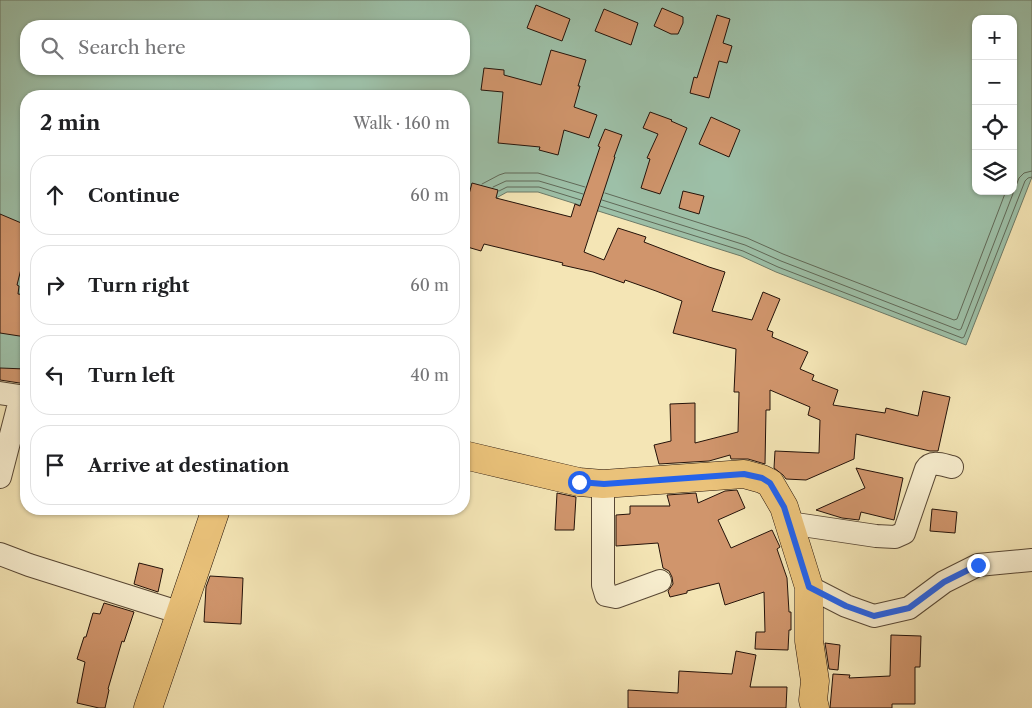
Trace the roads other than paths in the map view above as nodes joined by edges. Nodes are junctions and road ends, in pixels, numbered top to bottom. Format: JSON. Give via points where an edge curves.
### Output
{"nodes":[{"id":1,"x":16,"y":395,"type":"edge"},
{"id":2,"x":470,"y":457,"type":"edge"},
{"id":3,"x":952,"y":467,"type":"dead end"},
{"id":4,"x":0,"y":477,"type":"edge"},
{"id":5,"x":604,"y":484,"type":"junction"},
{"id":6,"x":214,"y":515,"type":"edge"},
{"id":7,"x":789,"y":523,"type":"junction"},
{"id":8,"x":0,"y":554,"type":"edge"},
{"id":9,"x":1032,"y":560,"type":"edge"},
{"id":10,"x":660,"y":581,"type":"dead end"},
{"id":11,"x":809,"y":596,"type":"junction"},
{"id":12,"x":181,"y":613,"type":"junction"},
{"id":13,"x":148,"y":708,"type":"edge"},
{"id":14,"x":816,"y":708,"type":"edge"}],
"edges":[{"from":1,"to":4,"type":"street"},
{"from":2,"to":5,"type":"main road","via":[[579,482]]},
{"from":3,"to":7,"type":"street","via":[[928,465],[904,533],[900,536],[876,536]]},
{"from":5,"to":7,"type":"main road","via":[[744,474],[770,483]]},
{"from":5,"to":10,"type":"street","via":[[603,586],[606,595],[616,597]]},
{"from":6,"to":12,"type":"main road"},
{"from":7,"to":11,"type":"main road"},
{"from":8,"to":12,"type":"street"},
{"from":9,"to":11,"type":"street","via":[[978,565],[944,582],[909,608],[874,616]]},
{"from":11,"to":14,"type":"main road","via":[[809,641]]},
{"from":12,"to":13,"type":"main road"}]}
